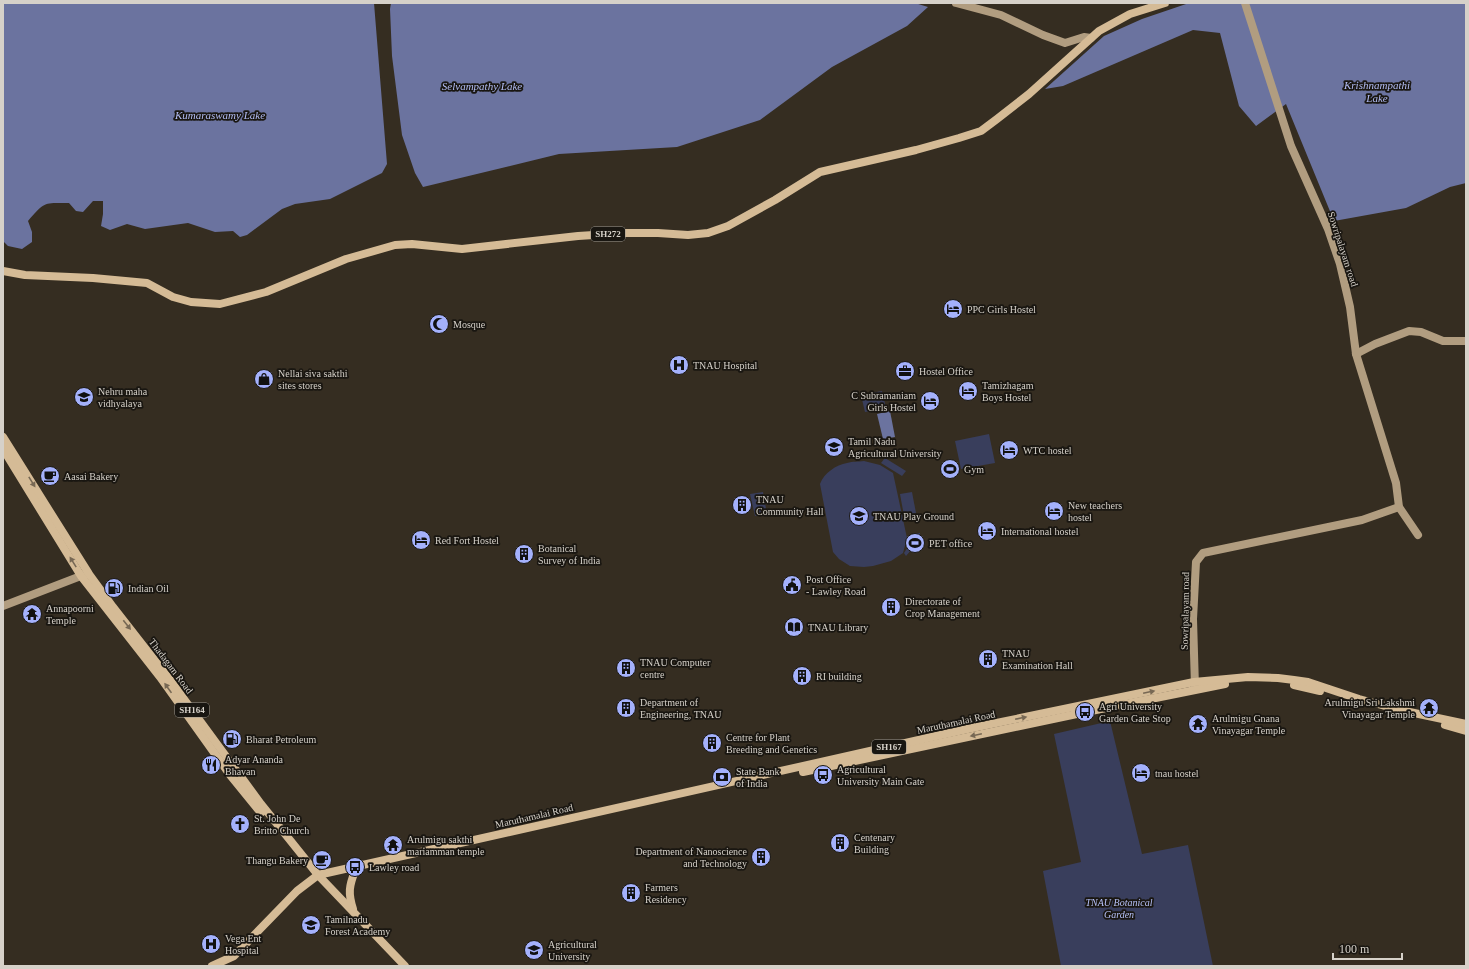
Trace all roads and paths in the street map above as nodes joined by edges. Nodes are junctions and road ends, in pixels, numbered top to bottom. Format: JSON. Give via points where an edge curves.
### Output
{"nodes":[{"id":1,"x":956,"y":3,"type":"edge"},
{"id":2,"x":1165,"y":3,"type":"edge"},
{"id":3,"x":1245,"y":3,"type":"edge"},
{"id":4,"x":1091,"y":38,"type":"junction"},
{"id":5,"x":3,"y":272,"type":"edge"},
{"id":6,"x":1466,"y":341,"type":"edge"},
{"id":7,"x":1356,"y":354,"type":"junction"},
{"id":8,"x":3,"y":437,"type":"edge"},
{"id":9,"x":3,"y":449,"type":"edge"},
{"id":10,"x":1399,"y":507,"type":"junction"},
{"id":11,"x":1418,"y":535,"type":"dead end"},
{"id":12,"x":85,"y":575,"type":"junction"},
{"id":13,"x":3,"y":606,"type":"edge"},
{"id":14,"x":1195,"y":686,"type":"junction"},
{"id":15,"x":1466,"y":724,"type":"edge"},
{"id":16,"x":1466,"y":731,"type":"edge"},
{"id":17,"x":310,"y":865,"type":"junction"},
{"id":18,"x":355,"y":871,"type":"junction"},
{"id":19,"x":331,"y":872,"type":"junction"},
{"id":20,"x":318,"y":877,"type":"junction"},
{"id":21,"x":353,"y":911,"type":"junction"},
{"id":22,"x":212,"y":966,"type":"edge"},
{"id":23,"x":398,"y":966,"type":"edge"},
{"id":24,"x":404,"y":966,"type":"edge"}],
"edges":[{"from":1,"to":4,"type":"street","via":[[1001,15],[1065,43],[1084,37]]},
{"from":2,"to":4,"type":"main road","number":"SH272","via":[[1130,14]]},
{"from":3,"to":7,"type":"street","name":"Sowripalayam road","via":[[1291,146],[1328,229],[1340,264],[1350,307]]},
{"from":4,"to":5,"type":"main road","number":"SH272","via":[[1029,94],[981,131],[912,151],[820,172],[728,226],[708,233],[578,236],[462,249],[412,244],[395,245],[346,259],[266,292],[220,304],[191,302],[173,297],[147,283]]},
{"from":6,"to":7,"type":"street","via":[[1443,341],[1414,331]]},
{"from":7,"to":10,"type":"street","name":"Sowripalayam road","via":[[1396,483]]},
{"from":8,"to":12,"type":"main road","name":"Thadagam Road","number":"SH164","one_way":true},
{"from":12,"to":9,"type":"main road","name":"Thadagam Road","number":"SH164","one_way":true},
{"from":10,"to":11,"type":"street","name":"Sowripalayam road"},
{"from":10,"to":14,"type":"street","name":"Sowripalayam road","via":[[1362,520],[1203,553],[1196,562]]},
{"from":12,"to":13,"type":"street"},
{"from":12,"to":17,"type":"main road","name":"Thadagam Road","number":"SH164","one_way":true,"via":[[170,680],[257,799]]},
{"from":20,"to":12,"type":"main road","name":"Thadagam Road","number":"SH164","one_way":true,"via":[[230,774]]},
{"from":14,"to":15,"type":"main road","name":"Maruthamalai Road","number":"SH167","via":[[1248,677],[1294,680],[1400,710]]},
{"from":14,"to":16,"type":"main road","name":"Maruthamalai Road","number":"SH167","via":[[1246,682],[1293,685]]},
{"from":14,"to":18,"type":"main road","name":"Maruthamalai Road","number":"SH167","one_way":true},
{"from":19,"to":14,"type":"main road","name":"Maruthamalai Road","number":"SH167","one_way":true,"via":[[964,730]]},
{"from":17,"to":19,"type":"main road","via":[[319,871]]},
{"from":17,"to":20,"type":"main road","name":"Thadagam Road","number":"SH164"},
{"from":18,"to":20,"type":"main road","name":"Maruthamalai Road","number":"SH167"},
{"from":18,"to":21,"type":"main road","via":[[350,884]]},
{"from":19,"to":20,"type":"main road","name":"Maruthamalai Road","number":"SH167"},
{"from":20,"to":21,"type":"main road","name":"Thadagam Road","number":"SH164"},
{"from":20,"to":22,"type":"main road","number":"SH167","via":[[297,891],[234,956]]},
{"from":20,"to":23,"type":"main road","name":"Thadagam Road","number":"SH164"},
{"from":21,"to":24,"type":"main road","name":"Thadagam Road","number":"SH164"}]}
